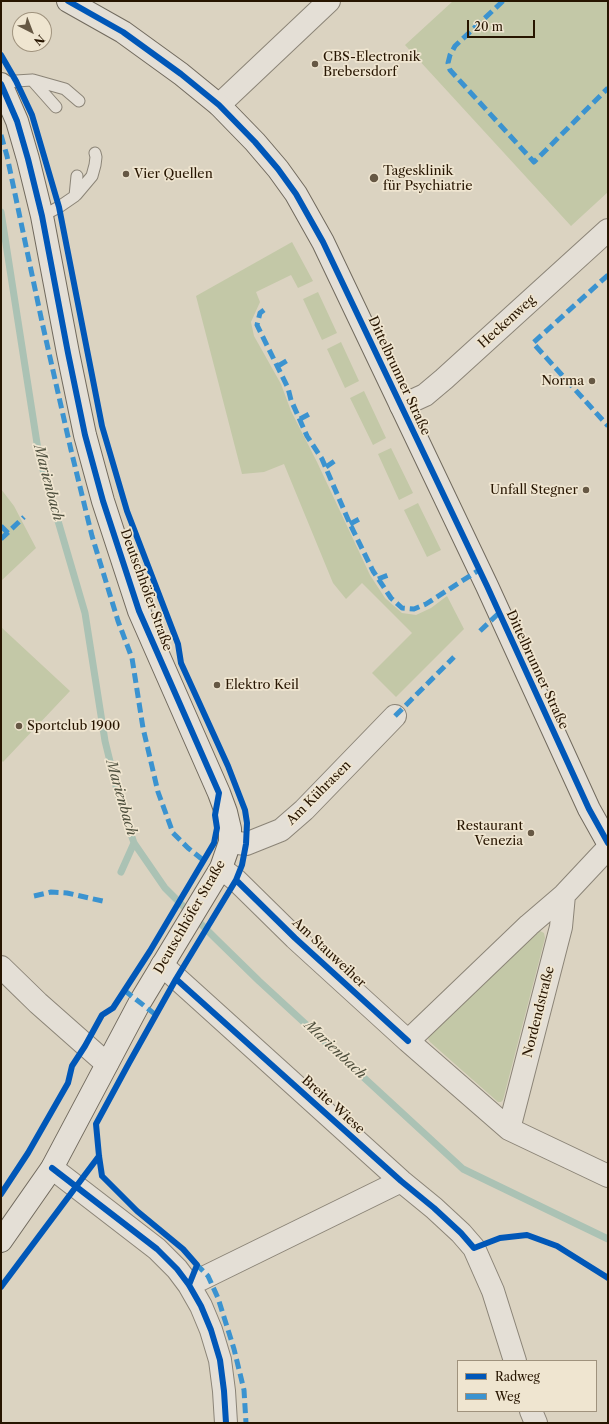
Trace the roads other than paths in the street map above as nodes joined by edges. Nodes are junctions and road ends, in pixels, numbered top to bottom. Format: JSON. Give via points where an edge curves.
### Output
{"nodes":[{"id":1,"x":68,"y":1,"type":"edge"},
{"id":2,"x":329,"y":1,"type":"edge"},
{"id":3,"x":32,"y":80,"type":"junction"},
{"id":4,"x":1,"y":84,"type":"edge"},
{"id":5,"x":78,"y":100,"type":"dead end"},
{"id":6,"x":219,"y":105,"type":"junction"},
{"id":7,"x":56,"y":107,"type":"dead end"},
{"id":8,"x":95,"y":153,"type":"dead end"},
{"id":9,"x":77,"y":176,"type":"dead end"},
{"id":10,"x":75,"y":196,"type":"junction"},
{"id":11,"x":42,"y":216,"type":"junction"},
{"id":12,"x":608,"y":230,"type":"edge"},
{"id":13,"x":401,"y":406,"type":"junction"},
{"id":14,"x":394,"y":716,"type":"dead end"},
{"id":15,"x":230,"y":842,"type":"junction"},
{"id":16,"x":608,"y":843,"type":"edge"},
{"id":17,"x":608,"y":848,"type":"edge"},
{"id":18,"x":221,"y":868,"type":"junction"},
{"id":19,"x":564,"y":895,"type":"junction"},
{"id":20,"x":167,"y":958,"type":"junction"},
{"id":21,"x":1,"y":967,"type":"edge"},
{"id":22,"x":408,"y":1041,"type":"junction"},
{"id":23,"x":107,"y":1064,"type":"junction"},
{"id":24,"x":509,"y":1129,"type":"junction"},
{"id":25,"x":52,"y":1168,"type":"junction"},
{"id":26,"x":608,"y":1176,"type":"edge"},
{"id":27,"x":401,"y":1181,"type":"junction"},
{"id":28,"x":1,"y":1241,"type":"edge"},
{"id":29,"x":189,"y":1285,"type":"junction"},
{"id":30,"x":515,"y":1360,"type":"edge"},
{"id":31,"x":531,"y":1412,"type":"edge"},
{"id":32,"x":226,"y":1423,"type":"edge"},
{"id":33,"x":536,"y":1423,"type":"edge"}],
"edges":[{"from":1,"to":6,"type":"street","name":"Dittelbrunner Straße","via":[[122,32]]},
{"from":2,"to":6,"type":"street"},
{"from":3,"to":4,"type":"lane"},
{"from":3,"to":5,"type":"lane","via":[[65,89]]},
{"from":3,"to":7,"type":"lane"},
{"from":4,"to":11,"type":"street","name":"Deutschhöfer Straße","via":[[17,121]]},
{"from":6,"to":13,"type":"street","name":"Dittelbrunner Straße","via":[[255,142],[296,194],[323,242]]},
{"from":8,"to":10,"type":"lane","via":[[96,161],[92,176]]},
{"from":9,"to":10,"type":"lane"},
{"from":10,"to":11,"type":"lane"},
{"from":11,"to":15,"type":"street","name":"Deutschhöfer Straße","via":[[81,413],[103,501],[139,611],[226,812]]},
{"from":12,"to":13,"type":"street","name":"Heckenweg","via":[[444,380],[425,395]]},
{"from":13,"to":16,"type":"street","name":"Dittelbrunner Straße","via":[[589,809]]},
{"from":14,"to":15,"type":"street","name":"Am Kührasen","via":[[304,810],[281,830],[246,844]]},
{"from":15,"to":18,"type":"street","name":"Deutschhöfer Straße"},
{"from":17,"to":19,"type":"street"},
{"from":18,"to":20,"type":"street","name":"Deutschhöfer Straße"},
{"from":18,"to":22,"type":"street","name":"Am Stauweiher"},
{"from":19,"to":22,"type":"street"},
{"from":19,"to":24,"type":"street","name":"Nordendstraße","via":[[561,927]]},
{"from":20,"to":23,"type":"street","name":"Deutschhöfer Straße"},
{"from":20,"to":27,"type":"street","name":"Breite Wiese"},
{"from":21,"to":23,"type":"street"},
{"from":22,"to":24,"type":"street","name":"Am Stauweiher"},
{"from":23,"to":25,"type":"street","name":"Deutschhöfer Straße"},
{"from":24,"to":26,"type":"street","name":"Am Stauweiher"},
{"from":25,"to":28,"type":"street","name":"Deutschhöfer Straße"},
{"from":25,"to":29,"type":"street","via":[[156,1249]]},
{"from":27,"to":29,"type":"street"},
{"from":27,"to":30,"type":"street","name":"Breite Wiese","via":[[434,1208],[474,1248],[493,1291]]},
{"from":29,"to":32,"type":"street","via":[[209,1324],[220,1360]]},
{"from":31,"to":33,"type":"street"}]}
